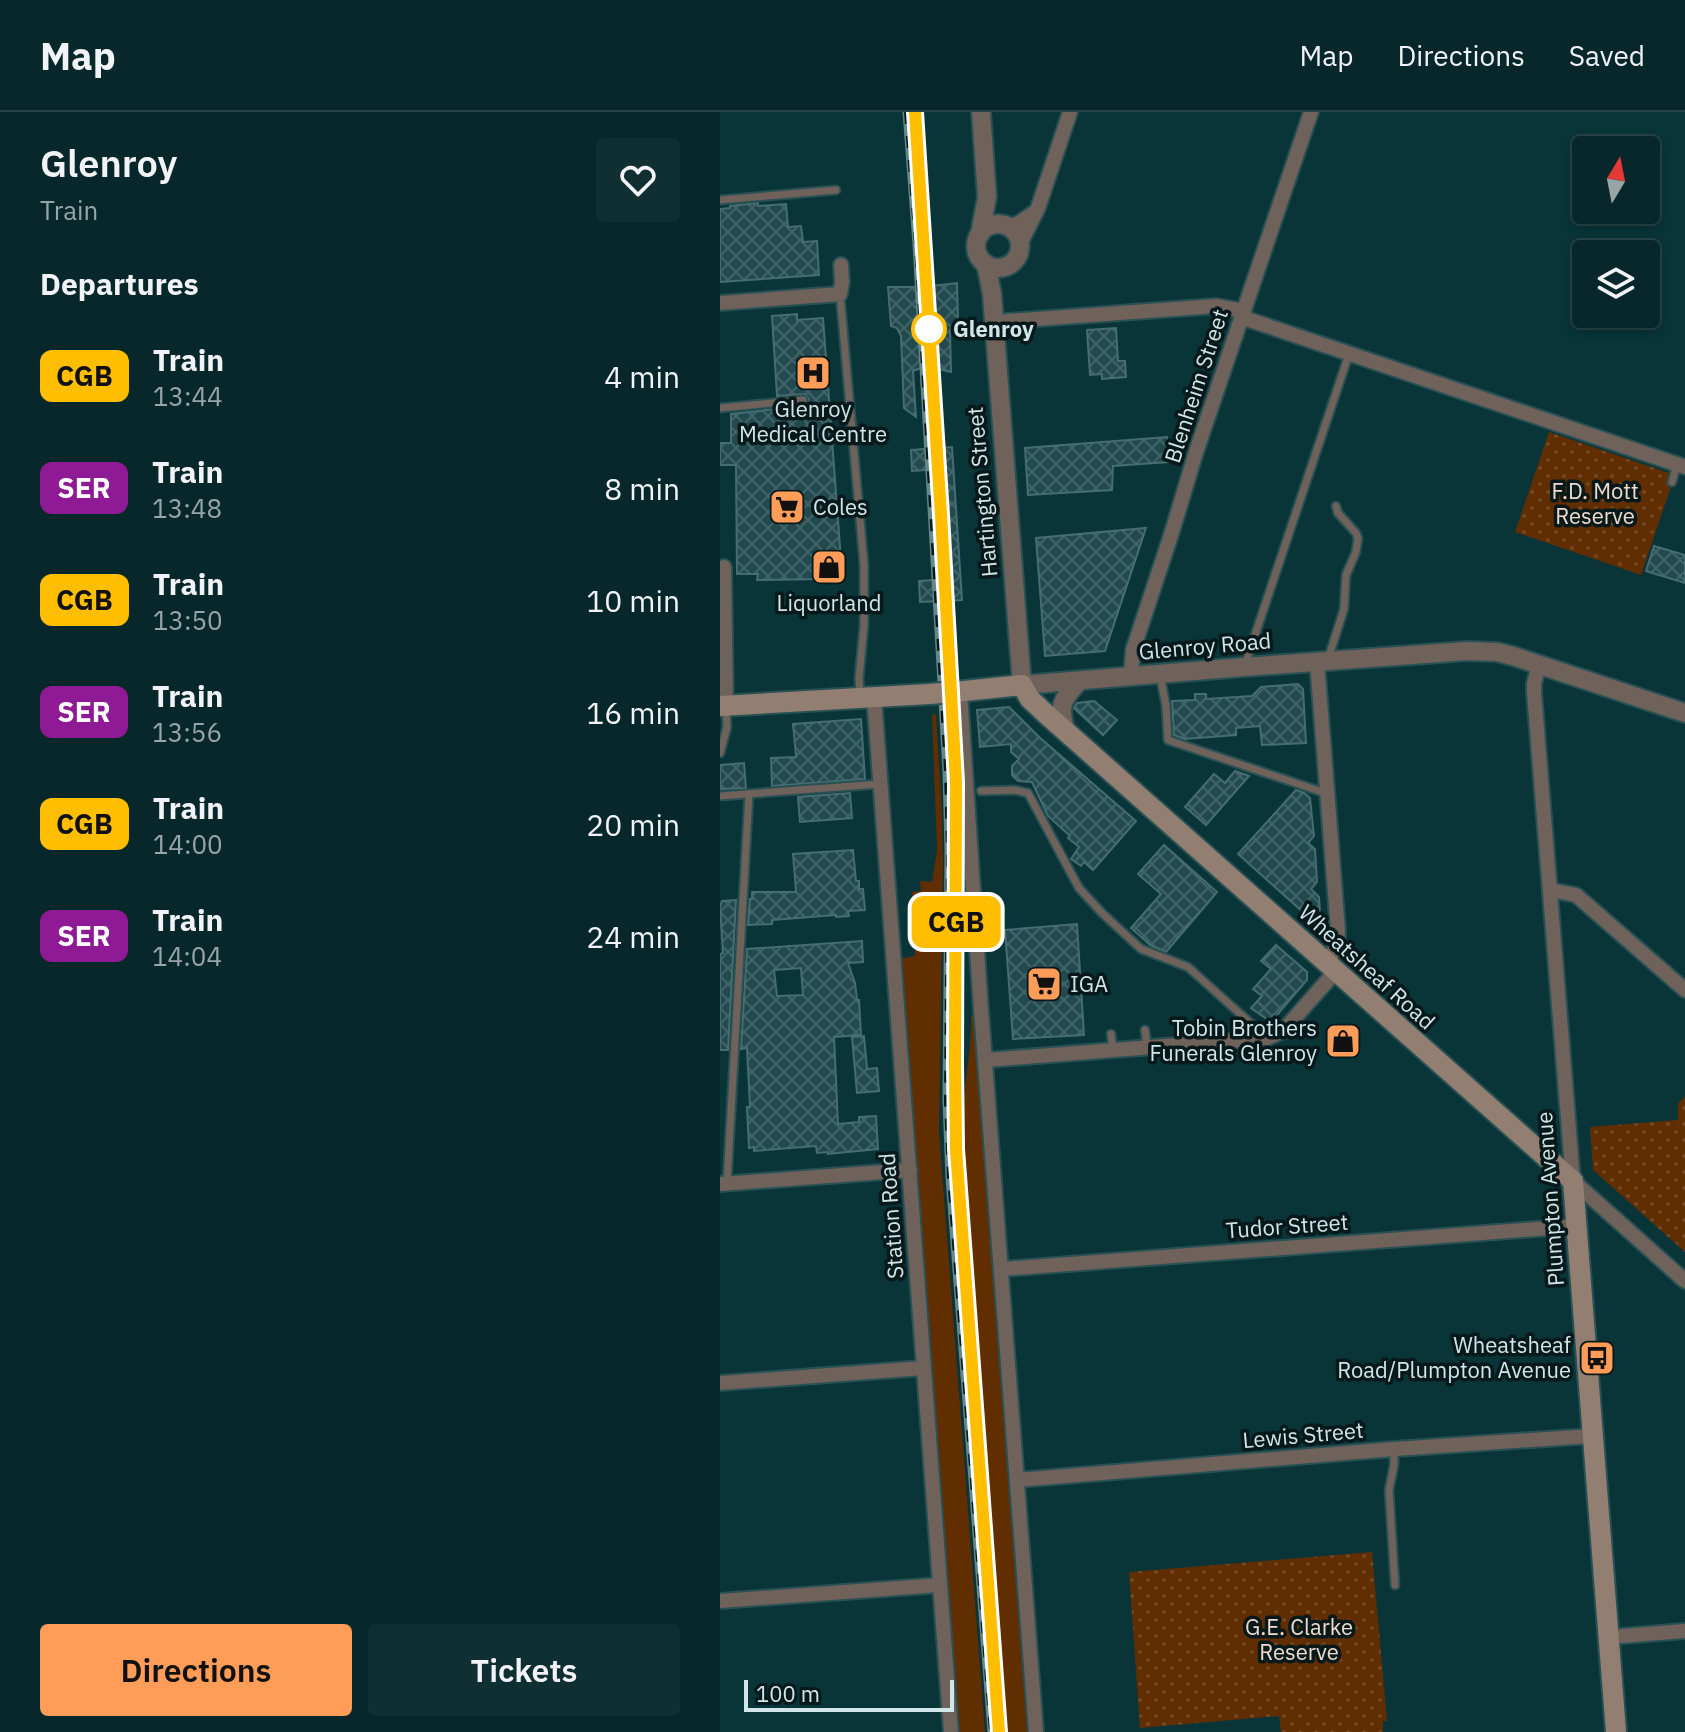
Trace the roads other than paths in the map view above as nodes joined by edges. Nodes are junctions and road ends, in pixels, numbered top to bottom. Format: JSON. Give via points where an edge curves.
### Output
{"nodes":[{"id":1,"x":981,"y":112,"type":"edge"},
{"id":2,"x":1070,"y":112,"type":"edge"},
{"id":3,"x":1311,"y":112,"type":"edge"},
{"id":4,"x":836,"y":190,"type":"dead end"},
{"id":5,"x":987,"y":197,"type":"junction"},
{"id":6,"x":720,"y":200,"type":"edge"},
{"id":7,"x":1039,"y":205,"type":"junction"},
{"id":8,"x":1005,"y":226,"type":"junction"},
{"id":9,"x":980,"y":234,"type":"junction"},
{"id":10,"x":1020,"y":244,"type":"junction"},
{"id":11,"x":986,"y":264,"type":"junction"},
{"id":12,"x":841,"y":265,"type":"dead end"},
{"id":13,"x":1006,"y":267,"type":"junction"},
{"id":14,"x":840,"y":294,"type":"junction"},
{"id":15,"x":992,"y":294,"type":"junction"},
{"id":16,"x":720,"y":303,"type":"edge"},
{"id":17,"x":1243,"y":314,"type":"junction"},
{"id":18,"x":994,"y":322,"type":"junction"},
{"id":19,"x":1349,"y":354,"type":"junction"},
{"id":20,"x":803,"y":400,"type":"dead end"},
{"id":21,"x":720,"y":408,"type":"edge"},
{"id":22,"x":1681,"y":466,"type":"edge"},
{"id":23,"x":1672,"y":482,"type":"dead end"},
{"id":24,"x":1336,"y":506,"type":"dead end"},
{"id":25,"x":724,"y":567,"type":"dead end"},
{"id":26,"x":1322,"y":662,"type":"junction"},
{"id":27,"x":1539,"y":664,"type":"junction"},
{"id":28,"x":1244,"y":667,"type":"junction"},
{"id":29,"x":1159,"y":674,"type":"junction"},
{"id":30,"x":1131,"y":676,"type":"junction"},
{"id":31,"x":1079,"y":681,"type":"junction"},
{"id":32,"x":1022,"y":685,"type":"junction"},
{"id":33,"x":958,"y":692,"type":"junction"},
{"id":34,"x":867,"y":698,"type":"junction"},
{"id":35,"x":723,"y":706,"type":"edge"},
{"id":36,"x":1685,"y":713,"type":"edge"},
{"id":37,"x":1066,"y":732,"type":"junction"},
{"id":38,"x":720,"y":753,"type":"edge"},
{"id":39,"x":882,"y":784,"type":"junction"},
{"id":40,"x":981,"y":791,"type":"dead end"},
{"id":41,"x":749,"y":794,"type":"junction"},
{"id":42,"x":1328,"y":794,"type":"junction"},
{"id":43,"x":720,"y":796,"type":"edge"},
{"id":44,"x":1551,"y":890,"type":"junction"},
{"id":45,"x":1331,"y":967,"type":"junction"},
{"id":46,"x":1685,"y":990,"type":"edge"},
{"id":47,"x":1213,"y":1025,"type":"dead end"},
{"id":48,"x":1179,"y":1028,"type":"dead end"},
{"id":49,"x":1145,"y":1030,"type":"dead end"},
{"id":50,"x":1111,"y":1034,"type":"dead end"},
{"id":51,"x":1267,"y":1038,"type":"junction"},
{"id":52,"x":1215,"y":1042,"type":"junction"},
{"id":53,"x":1180,"y":1045,"type":"junction"},
{"id":54,"x":1147,"y":1047,"type":"junction"},
{"id":55,"x":1113,"y":1050,"type":"junction"},
{"id":56,"x":986,"y":1060,"type":"junction"},
{"id":57,"x":910,"y":1170,"type":"junction"},
{"id":58,"x":1573,"y":1181,"type":"junction"},
{"id":59,"x":723,"y":1184,"type":"edge"},
{"id":60,"x":1576,"y":1226,"type":"junction"},
{"id":61,"x":1002,"y":1269,"type":"junction"},
{"id":62,"x":1685,"y":1281,"type":"edge"},
{"id":63,"x":923,"y":1368,"type":"junction"},
{"id":64,"x":720,"y":1383,"type":"edge"},
{"id":65,"x":1592,"y":1436,"type":"junction"},
{"id":66,"x":1394,"y":1449,"type":"junction"},
{"id":67,"x":1017,"y":1480,"type":"junction"},
{"id":68,"x":940,"y":1585,"type":"junction"},
{"id":69,"x":1395,"y":1585,"type":"dead end"},
{"id":70,"x":720,"y":1601,"type":"edge"},
{"id":71,"x":1685,"y":1631,"type":"edge"},
{"id":72,"x":1608,"y":1637,"type":"junction"},
{"id":73,"x":951,"y":1732,"type":"edge"},
{"id":74,"x":1036,"y":1732,"type":"edge"},
{"id":75,"x":1616,"y":1732,"type":"edge"}],
"edges":[{"from":1,"to":5,"type":"street"},
{"from":2,"to":7,"type":"street"},
{"from":3,"to":17,"type":"street","name":"Blenheim Street"},
{"from":4,"to":6,"type":"lane"},
{"from":5,"to":8,"type":"street"},
{"from":5,"to":9,"type":"street"},
{"from":7,"to":8,"type":"street","via":[[1025,220]]},
{"from":7,"to":10,"type":"street"},
{"from":8,"to":9,"type":"street","via":[[990,226]]},
{"from":8,"to":10,"type":"street"},
{"from":9,"to":11,"type":"street","via":[[977,247]]},
{"from":10,"to":13,"type":"street","via":[[1017,258]]},
{"from":11,"to":13,"type":"street"},
{"from":11,"to":15,"type":"street","name":"Hartington Street"},
{"from":12,"to":14,"type":"street"},
{"from":13,"to":15,"type":"street"},
{"from":14,"to":16,"type":"street"},
{"from":14,"to":34,"type":"lane","via":[[864,565],[859,678]]},
{"from":15,"to":18,"type":"street","name":"Hartington Street"},
{"from":17,"to":18,"type":"street","via":[[1216,306]]},
{"from":17,"to":19,"type":"street"},
{"from":17,"to":30,"type":"street","name":"Blenheim Street","via":[[1133,650]]},
{"from":18,"to":32,"type":"street","name":"Hartington Street"},
{"from":19,"to":22,"type":"street"},
{"from":19,"to":28,"type":"lane"},
{"from":20,"to":21,"type":"lane"},
{"from":22,"to":23,"type":"lane"},
{"from":24,"to":26,"type":"lane","via":[[1358,538],[1346,575],[1344,609]]},
{"from":25,"to":35,"type":"street"},
{"from":26,"to":27,"type":"street","name":"Glenroy Road","via":[[1482,651]]},
{"from":26,"to":28,"type":"street","name":"Glenroy Road"},
{"from":26,"to":42,"type":"street"},
{"from":27,"to":36,"type":"street","name":"Glenroy Road"},
{"from":27,"to":44,"type":"street","name":"Plumpton Avenue","via":[[1534,692]]},
{"from":28,"to":29,"type":"street","name":"Glenroy Road"},
{"from":29,"to":30,"type":"street","name":"Glenroy Road"},
{"from":29,"to":42,"type":"lane","via":[[1168,740]]},
{"from":30,"to":31,"type":"street","name":"Glenroy Road"},
{"from":31,"to":32,"type":"street","name":"Glenroy Road"},
{"from":31,"to":37,"type":"street","via":[[1062,704]]},
{"from":32,"to":33,"type":"main road","name":"Glenroy Road"},
{"from":32,"to":37,"type":"main road","name":"Wheatsheaf Road"},
{"from":33,"to":34,"type":"main road","name":"Glenroy Road","bridge":true},
{"from":33,"to":56,"type":"street"},
{"from":34,"to":35,"type":"main road","name":"Glenroy Road"},
{"from":34,"to":39,"type":"street","name":"Station Road"},
{"from":35,"to":38,"type":"lane","via":[[727,727]]},
{"from":37,"to":45,"type":"main road","name":"Wheatsheaf Road"},
{"from":39,"to":41,"type":"lane"},
{"from":39,"to":57,"type":"street","name":"Station Road"},
{"from":40,"to":51,"type":"lane","via":[[1028,793],[1079,888],[1102,913],[1141,949],[1188,967]]},
{"from":41,"to":43,"type":"lane"},
{"from":41,"to":59,"type":"lane"},
{"from":42,"to":45,"type":"street","via":[[1338,931]]},
{"from":44,"to":46,"type":"street","via":[[1576,895]]},
{"from":44,"to":58,"type":"street","name":"Plumpton Avenue"},
{"from":45,"to":51,"type":"street","via":[[1283,1031]]},
{"from":45,"to":58,"type":"main road","name":"Wheatsheaf Road"},
{"from":47,"to":52,"type":"lane"},
{"from":48,"to":53,"type":"lane"},
{"from":49,"to":54,"type":"lane"},
{"from":50,"to":55,"type":"lane"},
{"from":51,"to":52,"type":"street"},
{"from":52,"to":53,"type":"street"},
{"from":53,"to":54,"type":"street"},
{"from":54,"to":55,"type":"street"},
{"from":55,"to":56,"type":"street"},
{"from":56,"to":61,"type":"street"},
{"from":57,"to":59,"type":"street"},
{"from":57,"to":63,"type":"street","name":"Station Road"},
{"from":58,"to":60,"type":"main road","name":"Plumpton Avenue"},
{"from":58,"to":62,"type":"street","name":"Wheatsheaf Road"},
{"from":60,"to":61,"type":"street","name":"Tudor Street"},
{"from":60,"to":65,"type":"main road","name":"Plumpton Avenue"},
{"from":61,"to":67,"type":"street"},
{"from":63,"to":64,"type":"street"},
{"from":63,"to":68,"type":"street","name":"Station Road"},
{"from":65,"to":66,"type":"street","name":"Lewis Street"},
{"from":65,"to":72,"type":"main road","name":"Plumpton Avenue"},
{"from":66,"to":67,"type":"street","name":"Lewis Street"},
{"from":66,"to":69,"type":"lane","via":[[1389,1490]]},
{"from":67,"to":74,"type":"street"},
{"from":68,"to":70,"type":"street"},
{"from":68,"to":73,"type":"street","name":"Station Road"},
{"from":71,"to":72,"type":"street"},
{"from":72,"to":75,"type":"main road","name":"Plumpton Avenue"}]}
